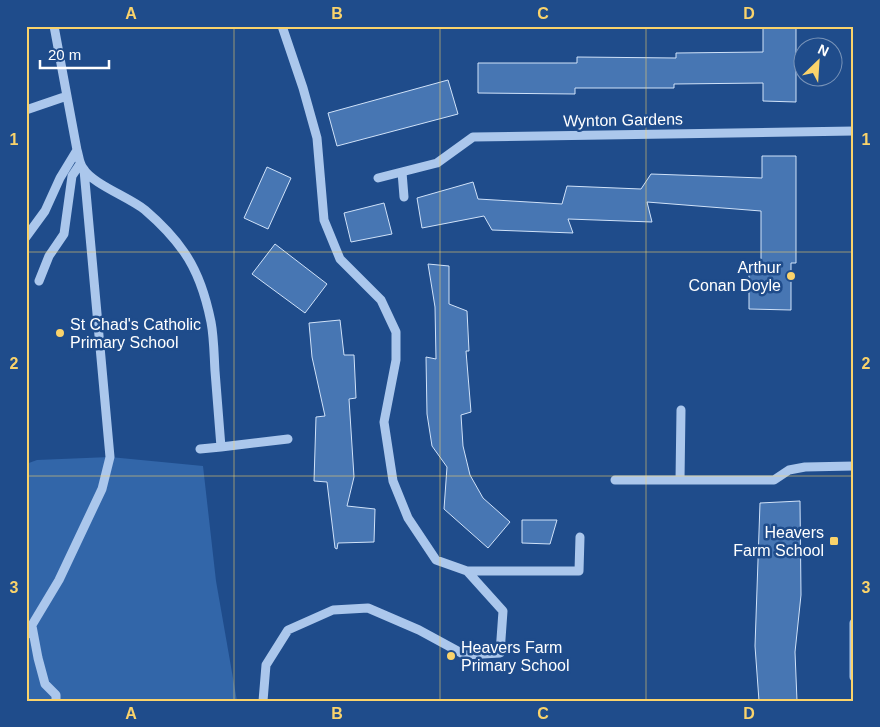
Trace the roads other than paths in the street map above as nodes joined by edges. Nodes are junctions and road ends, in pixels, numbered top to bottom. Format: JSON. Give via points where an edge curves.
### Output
{"nodes":[{"id":1,"x":54,"y":26,"type":"edge"},
{"id":2,"x":282,"y":26,"type":"edge"},
{"id":3,"x":67,"y":96,"type":"junction"},
{"id":4,"x":26,"y":110,"type":"edge"},
{"id":5,"x":854,"y":131,"type":"edge"},
{"id":6,"x":77,"y":150,"type":"junction"},
{"id":7,"x":82,"y":167,"type":"junction"},
{"id":8,"x":402,"y":172,"type":"junction"},
{"id":9,"x":378,"y":178,"type":"dead end"},
{"id":10,"x":404,"y":197,"type":"dead end"},
{"id":11,"x":26,"y":237,"type":"edge"},
{"id":12,"x":39,"y":280,"type":"dead end"},
{"id":13,"x":681,"y":410,"type":"dead end"},
{"id":14,"x":288,"y":439,"type":"dead end"},
{"id":15,"x":221,"y":446,"type":"junction"},
{"id":16,"x":200,"y":448,"type":"dead end"},
{"id":17,"x":854,"y":466,"type":"edge"},
{"id":18,"x":615,"y":480,"type":"dead end"},
{"id":19,"x":680,"y":480,"type":"junction"},
{"id":20,"x":580,"y":537,"type":"dead end"},
{"id":21,"x":467,"y":571,"type":"junction"},
{"id":22,"x":854,"y":623,"type":"edge"},
{"id":23,"x":32,"y":626,"type":"junction"},
{"id":24,"x":26,"y":635,"type":"edge"},
{"id":25,"x":854,"y":677,"type":"edge"},
{"id":26,"x":56,"y":701,"type":"edge"},
{"id":27,"x":263,"y":701,"type":"edge"}],
"edges":[{"from":1,"to":3,"type":"street"},
{"from":2,"to":21,"type":"street","via":[[317,138],[324,220],[340,259],[381,300],[396,332],[396,360],[384,422],[393,481],[408,518],[436,560]]},
{"from":3,"to":4,"type":"street"},
{"from":3,"to":6,"type":"street"},
{"from":5,"to":8,"type":"street","name":"Wynton Gardens","via":[[473,137],[437,163]]},
{"from":6,"to":7,"type":"street"},
{"from":6,"to":11,"type":"street","via":[[45,211]]},
{"from":7,"to":12,"type":"street","via":[[72,176],[64,234],[49,256]]},
{"from":7,"to":15,"type":"street","via":[[90,177],[145,210],[174,238],[193,267],[211,323]]},
{"from":7,"to":23,"type":"street","via":[[110,457],[102,489],[59,580]]},
{"from":8,"to":9,"type":"street","name":"Wynton Gardens"},
{"from":8,"to":10,"type":"street"},
{"from":13,"to":19,"type":"street"},
{"from":14,"to":15,"type":"street"},
{"from":15,"to":16,"type":"street"},
{"from":17,"to":19,"type":"street","via":[[805,467],[789,470],[774,480]]},
{"from":18,"to":19,"type":"street"},
{"from":20,"to":21,"type":"street","via":[[579,571]]},
{"from":21,"to":27,"type":"street","via":[[503,611],[500,653],[465,654],[368,608],[333,610],[288,630],[266,665]]},
{"from":22,"to":25,"type":"street"},
{"from":23,"to":24,"type":"street"},
{"from":23,"to":26,"type":"street","via":[[45,684],[56,695]]}]}
